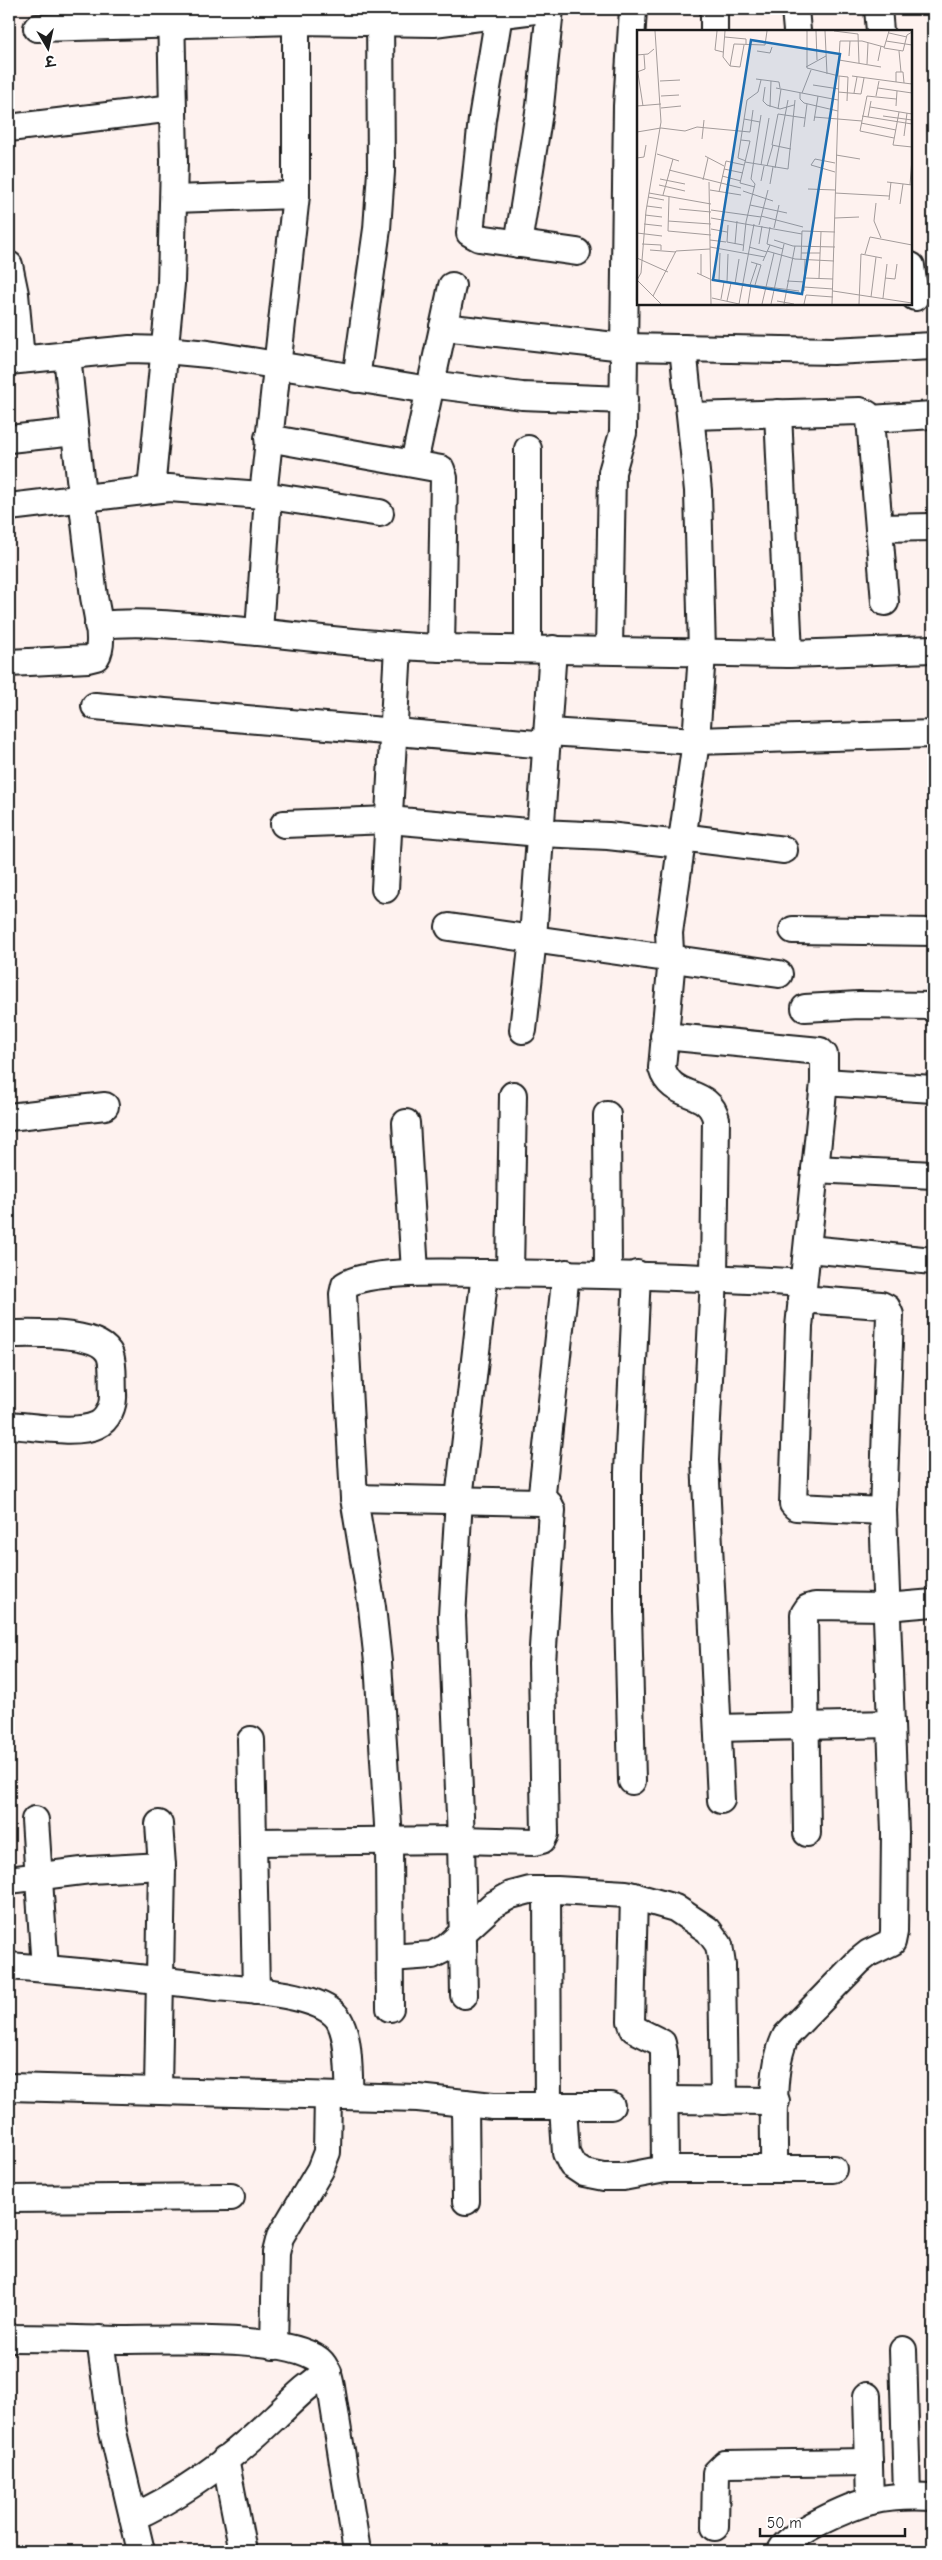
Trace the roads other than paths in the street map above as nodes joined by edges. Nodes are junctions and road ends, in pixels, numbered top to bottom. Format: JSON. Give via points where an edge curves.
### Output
{"nodes":[{"id":1,"x":542,"y":9,"type":"edge"},
{"id":2,"x":550,"y":9,"type":"edge"},
{"id":3,"x":632,"y":9,"type":"edge"},
{"id":4,"x":714,"y":9,"type":"edge"},
{"id":5,"x":795,"y":9,"type":"edge"},
{"id":6,"x":878,"y":9,"type":"edge"},
{"id":7,"x":498,"y":14,"type":"junction"},
{"id":8,"x":295,"y":15,"type":"edge"},
{"id":9,"x":380,"y":15,"type":"edge"},
{"id":10,"x":171,"y":16,"type":"edge"},
{"id":11,"x":37,"y":28,"type":"dead end"},
{"id":12,"x":714,"y":30,"type":"edge"},
{"id":13,"x":797,"y":30,"type":"edge"},
{"id":14,"x":880,"y":30,"type":"edge"},
{"id":15,"x":173,"y":108,"type":"junction"},
{"id":16,"x":9,"y":128,"type":"edge"},
{"id":17,"x":296,"y":196,"type":"junction"},
{"id":18,"x":174,"y":199,"type":"junction"},
{"id":19,"x":518,"y":244,"type":"junction"},
{"id":20,"x":577,"y":252,"type":"dead end"},
{"id":21,"x":632,"y":262,"type":"edge"},
{"id":22,"x":9,"y":265,"type":"edge"},
{"id":23,"x":912,"y":274,"type":"edge"},
{"id":24,"x":452,"y":286,"type":"dead end"},
{"id":25,"x":915,"y":297,"type":"dead end"},
{"id":26,"x":443,"y":326,"type":"junction"},
{"id":27,"x":933,"y":346,"type":"edge"},
{"id":28,"x":624,"y":347,"type":"junction"},
{"id":29,"x":682,"y":348,"type":"junction"},
{"id":30,"x":165,"y":350,"type":"junction"},
{"id":31,"x":67,"y":355,"type":"junction"},
{"id":32,"x":15,"y":360,"type":"edge"},
{"id":33,"x":278,"y":366,"type":"junction"},
{"id":34,"x":356,"y":379,"type":"junction"},
{"id":35,"x":430,"y":387,"type":"junction"},
{"id":36,"x":624,"y":400,"type":"junction"},
{"id":37,"x":778,"y":413,"type":"junction"},
{"id":38,"x":933,"y":415,"type":"edge"},
{"id":39,"x":691,"y":416,"type":"junction"},
{"id":40,"x":870,"y":419,"type":"junction"},
{"id":41,"x":75,"y":432,"type":"junction"},
{"id":42,"x":268,"y":438,"type":"junction"},
{"id":43,"x":9,"y":440,"type":"edge"},
{"id":44,"x":528,"y":449,"type":"dead end"},
{"id":45,"x":414,"y":463,"type":"junction"},
{"id":46,"x":151,"y":490,"type":"junction"},
{"id":47,"x":265,"y":495,"type":"junction"},
{"id":48,"x":81,"y":497,"type":"junction"},
{"id":49,"x":9,"y":507,"type":"edge"},
{"id":50,"x":380,"y":513,"type":"dead end"},
{"id":51,"x":933,"y":527,"type":"edge"},
{"id":52,"x":879,"y":528,"type":"junction"},
{"id":53,"x":885,"y":602,"type":"dead end"},
{"id":54,"x":98,"y":625,"type":"junction"},
{"id":55,"x":259,"y":632,"type":"junction"},
{"id":56,"x":398,"y":647,"type":"junction"},
{"id":57,"x":441,"y":648,"type":"junction"},
{"id":58,"x":540,"y":649,"type":"junction"},
{"id":59,"x":933,"y":649,"type":"edge"},
{"id":60,"x":609,"y":650,"type":"junction"},
{"id":61,"x":702,"y":653,"type":"junction"},
{"id":62,"x":789,"y":654,"type":"junction"},
{"id":63,"x":9,"y":664,"type":"edge"},
{"id":64,"x":95,"y":706,"type":"dead end"},
{"id":65,"x":393,"y":732,"type":"junction"},
{"id":66,"x":933,"y":734,"type":"edge"},
{"id":67,"x":547,"y":739,"type":"junction"},
{"id":68,"x":696,"y":740,"type":"junction"},
{"id":69,"x":389,"y":820,"type":"junction"},
{"id":70,"x":284,"y":824,"type":"dead end"},
{"id":71,"x":540,"y":833,"type":"junction"},
{"id":72,"x":681,"y":841,"type":"junction"},
{"id":73,"x":784,"y":850,"type":"dead end"},
{"id":74,"x":385,"y":889,"type":"dead end"},
{"id":75,"x":448,"y":928,"type":"dead end"},
{"id":76,"x":793,"y":930,"type":"dead end"},
{"id":77,"x":933,"y":932,"type":"edge"},
{"id":78,"x":533,"y":938,"type":"junction"},
{"id":79,"x":670,"y":958,"type":"junction"},
{"id":80,"x":779,"y":974,"type":"dead end"},
{"id":81,"x":933,"y":1006,"type":"edge"},
{"id":82,"x":806,"y":1008,"type":"dead end"},
{"id":83,"x":523,"y":1030,"type":"dead end"},
{"id":84,"x":664,"y":1036,"type":"junction"},
{"id":85,"x":824,"y":1082,"type":"junction"},
{"id":86,"x":933,"y":1089,"type":"edge"},
{"id":87,"x":513,"y":1095,"type":"dead end"},
{"id":88,"x":104,"y":1106,"type":"dead end"},
{"id":89,"x":607,"y":1115,"type":"dead end"},
{"id":90,"x":9,"y":1116,"type":"edge"},
{"id":91,"x":406,"y":1123,"type":"dead end"},
{"id":92,"x":815,"y":1169,"type":"junction"},
{"id":93,"x":933,"y":1176,"type":"edge"},
{"id":94,"x":808,"y":1249,"type":"junction"},
{"id":95,"x":933,"y":1261,"type":"edge"},
{"id":96,"x":415,"y":1272,"type":"junction"},
{"id":97,"x":498,"y":1273,"type":"junction"},
{"id":98,"x":566,"y":1273,"type":"junction"},
{"id":99,"x":608,"y":1274,"type":"junction"},
{"id":100,"x":637,"y":1274,"type":"junction"},
{"id":101,"x":714,"y":1277,"type":"junction"},
{"id":102,"x":802,"y":1291,"type":"junction"},
{"id":103,"x":9,"y":1334,"type":"edge"},
{"id":104,"x":9,"y":1425,"type":"edge"},
{"id":105,"x":354,"y":1498,"type":"junction"},
{"id":106,"x":460,"y":1499,"type":"junction"},
{"id":107,"x":541,"y":1502,"type":"junction"},
{"id":108,"x":883,"y":1511,"type":"junction"},
{"id":109,"x":933,"y":1603,"type":"edge"},
{"id":110,"x":886,"y":1607,"type":"junction"},
{"id":111,"x":891,"y":1724,"type":"junction"},
{"id":112,"x":805,"y":1726,"type":"junction"},
{"id":113,"x":718,"y":1728,"type":"junction"},
{"id":114,"x":251,"y":1740,"type":"dead end"},
{"id":115,"x":632,"y":1781,"type":"dead end"},
{"id":116,"x":721,"y":1800,"type":"dead end"},
{"id":117,"x":35,"y":1820,"type":"dead end"},
{"id":118,"x":159,"y":1824,"type":"dead end"},
{"id":119,"x":806,"y":1833,"type":"dead end"},
{"id":120,"x":461,"y":1840,"type":"junction"},
{"id":121,"x":389,"y":1841,"type":"junction"},
{"id":122,"x":253,"y":1842,"type":"junction"},
{"id":123,"x":162,"y":1866,"type":"junction"},
{"id":124,"x":41,"y":1876,"type":"junction"},
{"id":125,"x":9,"y":1880,"type":"edge"},
{"id":126,"x":546,"y":1890,"type":"junction"},
{"id":127,"x":634,"y":1896,"type":"junction"},
{"id":128,"x":463,"y":1934,"type":"junction"},
{"id":129,"x":390,"y":1958,"type":"junction"},
{"id":130,"x":9,"y":1966,"type":"edge"},
{"id":131,"x":45,"y":1969,"type":"junction"},
{"id":132,"x":160,"y":1980,"type":"junction"},
{"id":133,"x":256,"y":1991,"type":"junction"},
{"id":134,"x":464,"y":1995,"type":"dead end"},
{"id":135,"x":390,"y":2008,"type":"dead end"},
{"id":136,"x":9,"y":2088,"type":"edge"},
{"id":137,"x":158,"y":2090,"type":"junction"},
{"id":138,"x":339,"y":2096,"type":"junction"},
{"id":139,"x":665,"y":2100,"type":"junction"},
{"id":140,"x":724,"y":2101,"type":"junction"},
{"id":141,"x":776,"y":2101,"type":"junction"},
{"id":142,"x":465,"y":2103,"type":"junction"},
{"id":143,"x":556,"y":2106,"type":"junction"},
{"id":144,"x":611,"y":2106,"type":"dead end"},
{"id":145,"x":774,"y":2168,"type":"junction"},
{"id":146,"x":665,"y":2169,"type":"junction"},
{"id":147,"x":833,"y":2169,"type":"dead end"},
{"id":148,"x":231,"y":2197,"type":"dead end"},
{"id":149,"x":9,"y":2199,"type":"edge"},
{"id":150,"x":466,"y":2201,"type":"dead end"},
{"id":151,"x":9,"y":2338,"type":"edge"},
{"id":152,"x":100,"y":2339,"type":"junction"},
{"id":153,"x":274,"y":2346,"type":"junction"},
{"id":154,"x":903,"y":2350,"type":"dead end"},
{"id":155,"x":328,"y":2372,"type":"junction"},
{"id":156,"x":867,"y":2396,"type":"dead end"},
{"id":157,"x":225,"y":2459,"type":"junction"},
{"id":158,"x":868,"y":2462,"type":"junction"},
{"id":159,"x":907,"y":2496,"type":"junction"},
{"id":160,"x":933,"y":2497,"type":"edge"},
{"id":161,"x":870,"y":2501,"type":"junction"},
{"id":162,"x":133,"y":2517,"type":"junction"},
{"id":163,"x":715,"y":2527,"type":"dead end"},
{"id":164,"x":141,"y":2551,"type":"edge"},
{"id":165,"x":243,"y":2551,"type":"edge"},
{"id":166,"x":356,"y":2551,"type":"edge"},
{"id":167,"x":781,"y":2551,"type":"edge"}],
"edges":[{"from":1,"to":7,"type":"street"},
{"from":2,"to":19,"type":"street","via":[[540,106]]},
{"from":3,"to":21,"type":"street","via":[[627,106]]},
{"from":4,"to":12,"type":"street"},
{"from":5,"to":13,"type":"street"},
{"from":6,"to":14,"type":"street"},
{"from":7,"to":9,"type":"street","via":[[434,23]]},
{"from":7,"to":19,"type":"street","via":[[470,226],[474,236]]},
{"from":8,"to":9,"type":"street"},
{"from":8,"to":10,"type":"street"},
{"from":8,"to":17,"type":"street"},
{"from":9,"to":34,"type":"street","via":[[379,201]]},
{"from":10,"to":11,"type":"street"},
{"from":10,"to":15,"type":"street"},
{"from":15,"to":16,"type":"street"},
{"from":15,"to":18,"type":"street"},
{"from":17,"to":18,"type":"street"},
{"from":17,"to":33,"type":"street"},
{"from":18,"to":30,"type":"street"},
{"from":19,"to":20,"type":"street"},
{"from":21,"to":28,"type":"street"},
{"from":22,"to":32,"type":"street","via":[[15,294]]},
{"from":23,"to":25,"type":"street"},
{"from":24,"to":26,"type":"street"},
{"from":26,"to":28,"type":"street"},
{"from":26,"to":35,"type":"street"},
{"from":27,"to":29,"type":"street","via":[[833,351]]},
{"from":28,"to":29,"type":"street"},
{"from":28,"to":36,"type":"street"},
{"from":29,"to":39,"type":"street"},
{"from":30,"to":31,"type":"street","via":[[130,349]]},
{"from":30,"to":33,"type":"street"},
{"from":30,"to":46,"type":"street"},
{"from":31,"to":32,"type":"street"},
{"from":31,"to":41,"type":"street"},
{"from":33,"to":34,"type":"street"},
{"from":33,"to":42,"type":"street"},
{"from":34,"to":35,"type":"street"},
{"from":35,"to":36,"type":"street","via":[[522,396]]},
{"from":35,"to":45,"type":"street"},
{"from":36,"to":60,"type":"street","via":[[622,443],[612,472]]},
{"from":37,"to":39,"type":"street"},
{"from":37,"to":40,"type":"street","via":[[860,411]]},
{"from":37,"to":62,"type":"street"},
{"from":38,"to":40,"type":"street"},
{"from":39,"to":61,"type":"street","via":[[698,501]]},
{"from":40,"to":52,"type":"street"},
{"from":41,"to":43,"type":"street"},
{"from":41,"to":48,"type":"street"},
{"from":42,"to":45,"type":"street"},
{"from":42,"to":47,"type":"street"},
{"from":44,"to":58,"type":"street"},
{"from":45,"to":57,"type":"street","via":[[436,467],[444,473]]},
{"from":46,"to":47,"type":"street","via":[[169,488]]},
{"from":46,"to":48,"type":"street"},
{"from":47,"to":50,"type":"street"},
{"from":47,"to":55,"type":"street"},
{"from":48,"to":49,"type":"street"},
{"from":48,"to":54,"type":"street"},
{"from":51,"to":52,"type":"street"},
{"from":52,"to":53,"type":"street"},
{"from":54,"to":55,"type":"street","via":[[158,623]]},
{"from":54,"to":63,"type":"street","via":[[99,652],[96,657]]},
{"from":55,"to":56,"type":"street"},
{"from":56,"to":57,"type":"street"},
{"from":56,"to":65,"type":"street"},
{"from":57,"to":58,"type":"street"},
{"from":58,"to":60,"type":"street"},
{"from":58,"to":67,"type":"street"},
{"from":59,"to":62,"type":"street"},
{"from":60,"to":61,"type":"street"},
{"from":61,"to":62,"type":"street"},
{"from":61,"to":68,"type":"street"},
{"from":64,"to":65,"type":"street"},
{"from":65,"to":67,"type":"street"},
{"from":65,"to":69,"type":"street"},
{"from":66,"to":68,"type":"street"},
{"from":67,"to":68,"type":"street"},
{"from":67,"to":71,"type":"street"},
{"from":68,"to":72,"type":"street"},
{"from":69,"to":70,"type":"street"},
{"from":69,"to":71,"type":"street"},
{"from":69,"to":74,"type":"street"},
{"from":71,"to":72,"type":"street"},
{"from":71,"to":78,"type":"street"},
{"from":72,"to":73,"type":"street"},
{"from":72,"to":79,"type":"street","via":[[669,933]]},
{"from":75,"to":78,"type":"street"},
{"from":76,"to":77,"type":"street"},
{"from":78,"to":79,"type":"street"},
{"from":78,"to":83,"type":"street"},
{"from":79,"to":80,"type":"street"},
{"from":79,"to":84,"type":"street"},
{"from":81,"to":82,"type":"street"},
{"from":84,"to":85,"type":"street","via":[[820,1051],[824,1055]]},
{"from":84,"to":101,"type":"street","via":[[664,1078],[672,1086],[714,1108]]},
{"from":85,"to":86,"type":"street"},
{"from":85,"to":92,"type":"street"},
{"from":87,"to":97,"type":"street"},
{"from":88,"to":90,"type":"street"},
{"from":89,"to":99,"type":"street"},
{"from":91,"to":96,"type":"street"},
{"from":92,"to":93,"type":"street"},
{"from":92,"to":94,"type":"street"},
{"from":94,"to":95,"type":"street"},
{"from":94,"to":102,"type":"street"},
{"from":96,"to":97,"type":"street"},
{"from":96,"to":105,"type":"street","via":[[358,1279],[345,1285],[342,1294]]},
{"from":97,"to":98,"type":"street"},
{"from":97,"to":106,"type":"street"},
{"from":98,"to":99,"type":"street"},
{"from":98,"to":107,"type":"street"},
{"from":99,"to":100,"type":"street"},
{"from":100,"to":101,"type":"street"},
{"from":100,"to":115,"type":"street","via":[[628,1472]]},
{"from":101,"to":102,"type":"street"},
{"from":101,"to":113,"type":"street","via":[[705,1460]]},
{"from":102,"to":108,"type":"street","via":[[888,1308]]},
{"from":102,"to":108,"type":"street","via":[[793,1504],[796,1507]]},
{"from":103,"to":104,"type":"street","via":[[48,1334],[93,1340],[104,1345],[110,1356],[113,1397],[109,1413],[99,1425],[85,1429]]},
{"from":105,"to":106,"type":"street"},
{"from":105,"to":121,"type":"street","via":[[378,1662]]},
{"from":106,"to":107,"type":"street"},
{"from":106,"to":120,"type":"street","via":[[452,1616]]},
{"from":107,"to":120,"type":"street","via":[[549,1504],[553,1518],[542,1662],[545,1834],[542,1840],[534,1842]]},
{"from":108,"to":110,"type":"street"},
{"from":109,"to":110,"type":"street"},
{"from":110,"to":111,"type":"street"},
{"from":110,"to":112,"type":"street","via":[[808,1608],[803,1625]]},
{"from":111,"to":112,"type":"street"},
{"from":111,"to":141,"type":"street","via":[[895,1832],[892,1942],[859,1961],[786,2036],[779,2049],[776,2066]]},
{"from":112,"to":113,"type":"street"},
{"from":112,"to":119,"type":"street"},
{"from":113,"to":116,"type":"street"},
{"from":114,"to":122,"type":"street"},
{"from":117,"to":124,"type":"street"},
{"from":118,"to":123,"type":"street"},
{"from":120,"to":121,"type":"street"},
{"from":120,"to":128,"type":"street"},
{"from":121,"to":122,"type":"street"},
{"from":121,"to":129,"type":"street"},
{"from":122,"to":133,"type":"street"},
{"from":123,"to":124,"type":"street"},
{"from":123,"to":132,"type":"street"},
{"from":124,"to":125,"type":"street"},
{"from":124,"to":131,"type":"street"},
{"from":126,"to":127,"type":"street"},
{"from":126,"to":128,"type":"street","via":[[511,1895],[493,1905]]},
{"from":126,"to":143,"type":"street"},
{"from":127,"to":139,"type":"street","via":[[631,2021],[634,2029],[662,2043]]},
{"from":127,"to":140,"type":"street","via":[[675,1908],[708,1930],[719,1945]]},
{"from":128,"to":129,"type":"street","via":[[432,1955]]},
{"from":128,"to":134,"type":"street"},
{"from":129,"to":135,"type":"street"},
{"from":130,"to":131,"type":"street"},
{"from":131,"to":132,"type":"street"},
{"from":132,"to":133,"type":"street"},
{"from":132,"to":137,"type":"street"},
{"from":133,"to":138,"type":"street","via":[[293,1997],[334,2013],[346,2041]]},
{"from":136,"to":137,"type":"street"},
{"from":137,"to":138,"type":"street"},
{"from":138,"to":142,"type":"street"},
{"from":138,"to":153,"type":"street","via":[[320,2170],[280,2237],[276,2253]]},
{"from":139,"to":140,"type":"street"},
{"from":139,"to":146,"type":"street"},
{"from":140,"to":141,"type":"street"},
{"from":141,"to":145,"type":"street"},
{"from":142,"to":143,"type":"street"},
{"from":142,"to":150,"type":"street"},
{"from":143,"to":144,"type":"street"},
{"from":143,"to":146,"type":"street","via":[[566,2153],[572,2165],[584,2173],[623,2177]]},
{"from":145,"to":146,"type":"street"},
{"from":145,"to":147,"type":"street"},
{"from":148,"to":149,"type":"street"},
{"from":151,"to":152,"type":"street"},
{"from":152,"to":153,"type":"street","via":[[230,2341]]},
{"from":152,"to":162,"type":"street","via":[[112,2428]]},
{"from":153,"to":155,"type":"street","via":[[302,2351],[320,2361]]},
{"from":154,"to":159,"type":"street"},
{"from":155,"to":157,"type":"street","via":[[308,2385]]},
{"from":155,"to":166,"type":"street"},
{"from":156,"to":158,"type":"street"},
{"from":157,"to":162,"type":"street","via":[[182,2492]]},
{"from":157,"to":165,"type":"street"},
{"from":158,"to":161,"type":"street"},
{"from":158,"to":163,"type":"street","via":[[725,2464],[716,2473]]},
{"from":159,"to":160,"type":"street"},
{"from":159,"to":161,"type":"street"},
{"from":161,"to":167,"type":"street","via":[[820,2522],[788,2540]]},
{"from":162,"to":164,"type":"street"}]}
